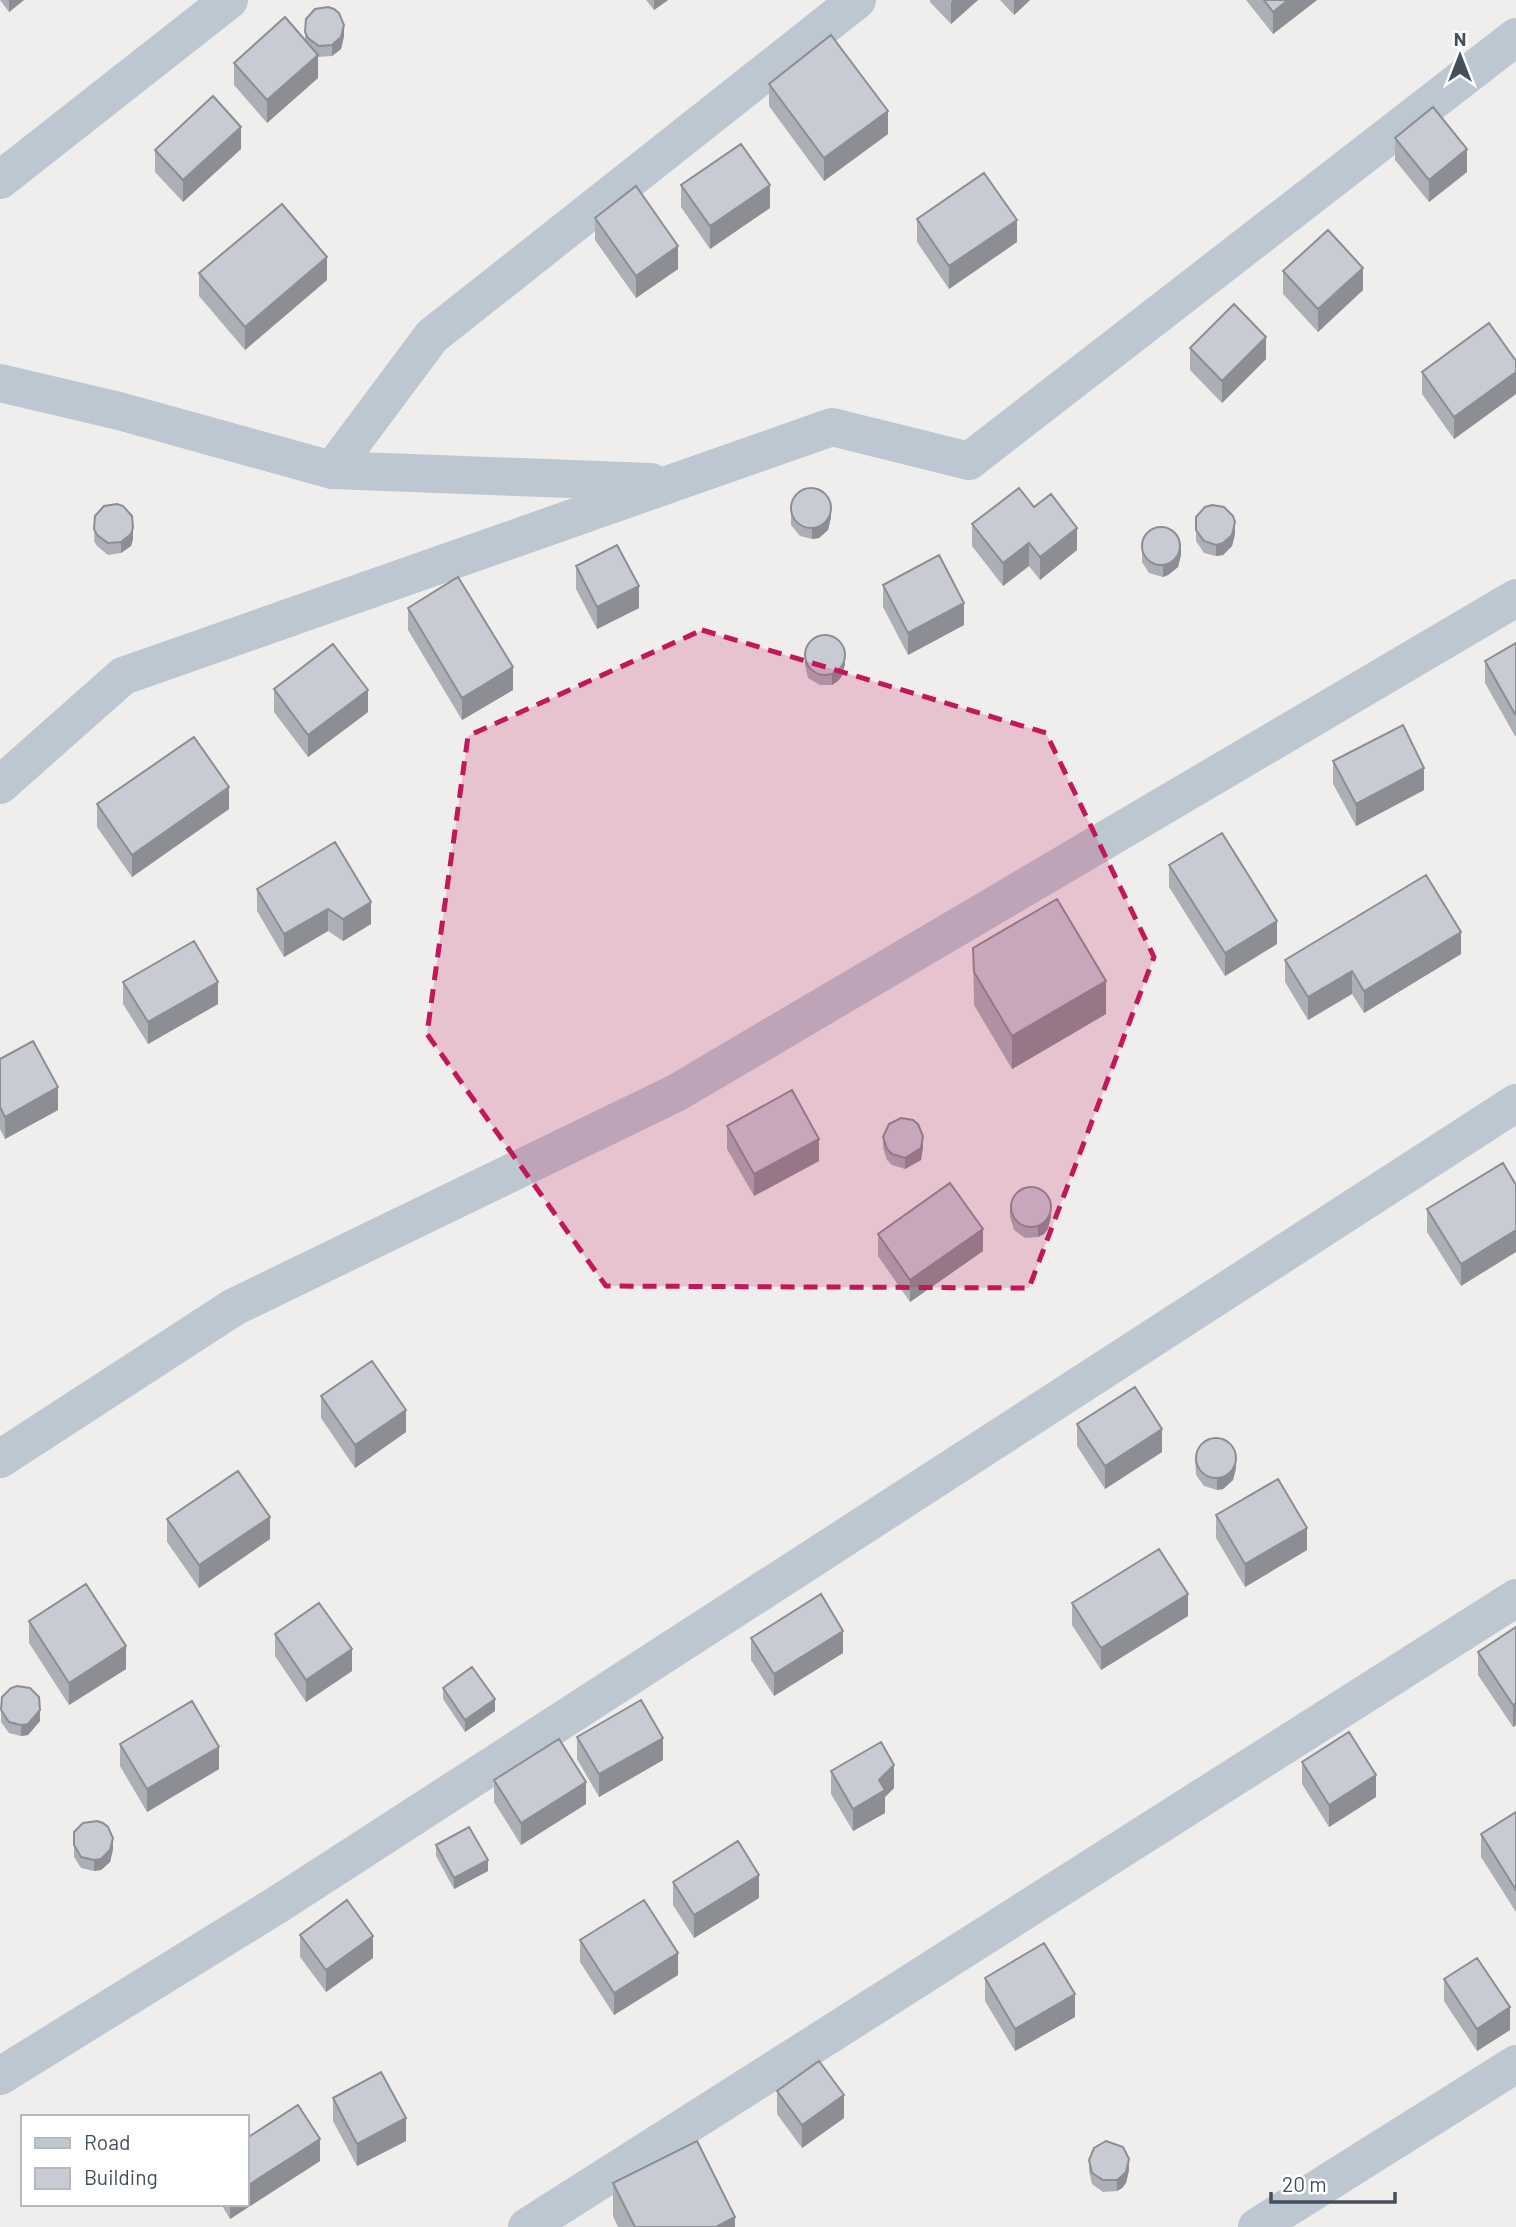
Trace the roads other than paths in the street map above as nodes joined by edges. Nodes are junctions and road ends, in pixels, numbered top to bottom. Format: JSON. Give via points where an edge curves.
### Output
{"nodes":[{"id":1,"x":229,"y":0,"type":"edge"},
{"id":2,"x":857,"y":0,"type":"edge"},
{"id":3,"x":1516,"y":37,"type":"edge"},
{"id":4,"x":0,"y":180,"type":"edge"},
{"id":5,"x":0,"y":383,"type":"edge"},
{"id":6,"x":332,"y":470,"type":"junction"},
{"id":7,"x":674,"y":483,"type":"junction"},
{"id":8,"x":1516,"y":598,"type":"edge"},
{"id":9,"x":0,"y":785,"type":"edge"},
{"id":10,"x":1516,"y":1103,"type":"edge"},
{"id":11,"x":0,"y":1459,"type":"edge"},
{"id":12,"x":1516,"y":1598,"type":"edge"},
{"id":13,"x":1516,"y":2064,"type":"edge"},
{"id":14,"x":0,"y":2076,"type":"edge"},
{"id":15,"x":527,"y":2227,"type":"edge"},
{"id":16,"x":1257,"y":2227,"type":"edge"}],
"edges":[{"from":1,"to":4,"type":"street"},
{"from":2,"to":6,"type":"street","via":[[432,336]]},
{"from":3,"to":7,"type":"street","via":[[968,461],[832,427]]},
{"from":5,"to":6,"type":"street"},
{"from":6,"to":7,"type":"street"},
{"from":7,"to":9,"type":"street","via":[[123,676]]},
{"from":8,"to":11,"type":"street","via":[[676,1093],[234,1307]]},
{"from":10,"to":14,"type":"street","via":[[280,1903]]},
{"from":12,"to":15,"type":"street"},
{"from":13,"to":16,"type":"street"}]}
